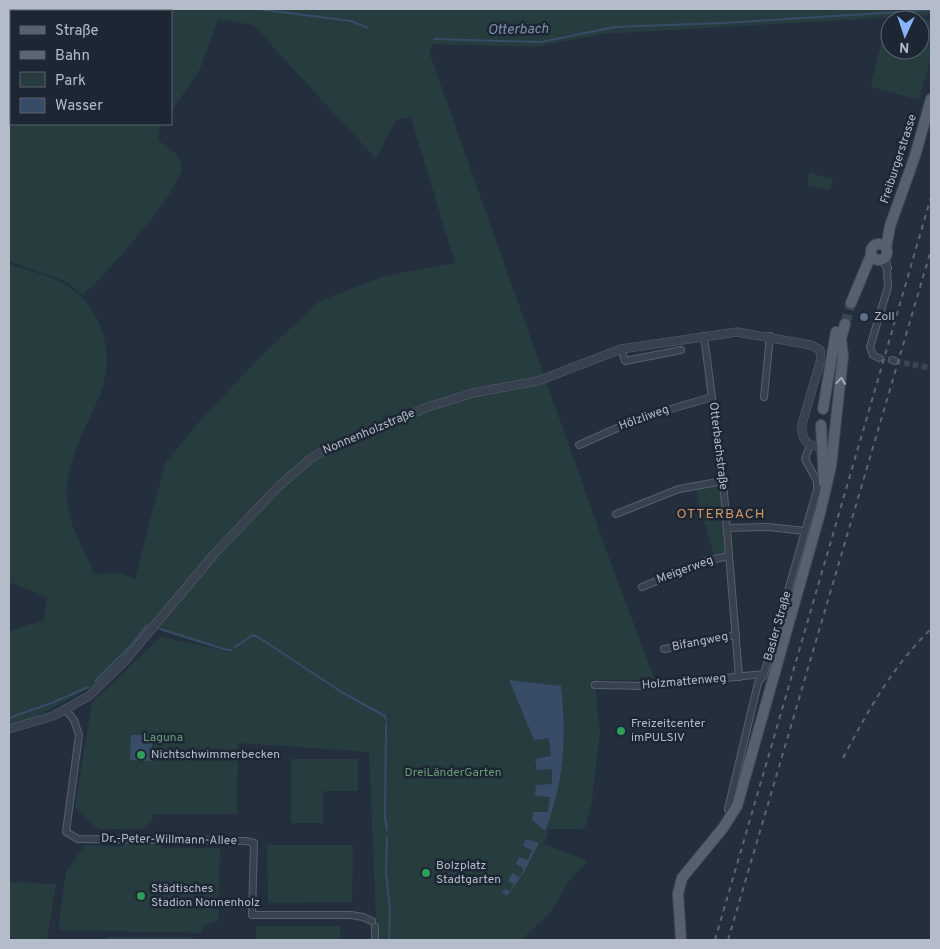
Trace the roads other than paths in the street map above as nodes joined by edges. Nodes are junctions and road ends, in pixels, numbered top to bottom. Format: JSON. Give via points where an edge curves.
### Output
{"nodes":[{"id":1,"x":931,"y":99,"type":"edge"},
{"id":2,"x":880,"y":253,"type":"junction"},
{"id":3,"x":848,"y":303,"type":"tunnel mouth"},
{"id":4,"x":842,"y":322,"type":"tunnel mouth"},
{"id":5,"x":704,"y":336,"type":"junction"},
{"id":6,"x":770,"y":336,"type":"junction"},
{"id":7,"x":838,"y":339,"type":"junction"},
{"id":8,"x":621,"y":349,"type":"junction"},
{"id":9,"x":681,"y":350,"type":"dead end"},
{"id":10,"x":879,"y":358,"type":"dead end"},
{"id":11,"x":712,"y":397,"type":"junction"},
{"id":12,"x":764,"y":397,"type":"dead end"},
{"id":13,"x":823,"y":409,"type":"dead end"},
{"id":14,"x":821,"y":425,"type":"dead end"},
{"id":15,"x":579,"y":445,"type":"dead end"},
{"id":16,"x":810,"y":445,"type":"junction"},
{"id":17,"x":821,"y":447,"type":"junction"},
{"id":18,"x":833,"y":447,"type":"junction"},
{"id":19,"x":723,"y":481,"type":"junction"},
{"id":20,"x":824,"y":492,"type":"junction"},
{"id":21,"x":616,"y":514,"type":"dead end"},
{"id":22,"x":727,"y":528,"type":"junction"},
{"id":23,"x":805,"y":531,"type":"junction"},
{"id":24,"x":729,"y":556,"type":"junction"},
{"id":25,"x":642,"y":587,"type":"dead end"},
{"id":26,"x":736,"y":635,"type":"junction"},
{"id":27,"x":664,"y":649,"type":"dead end"},
{"id":28,"x":768,"y":675,"type":"junction"},
{"id":29,"x":740,"y":677,"type":"junction"},
{"id":30,"x":595,"y":685,"type":"dead end"},
{"id":31,"x":66,"y":710,"type":"junction"},
{"id":32,"x":9,"y":729,"type":"edge"},
{"id":33,"x":728,"y":809,"type":"dead end"},
{"id":34,"x":376,"y":940,"type":"edge"},
{"id":35,"x":681,"y":940,"type":"edge"}],
"edges":[{"from":1,"to":2,"type":"main road","name":"Freiburgerstrasse","via":[[915,156]]},
{"from":2,"to":3,"type":"main road","name":"Freiburgerstrasse","via":[[864,272]]},
{"from":2,"to":10,"type":"street","via":[[889,269],[887,292],[870,347],[871,353]]},
{"from":4,"to":7,"type":"main road"},
{"from":5,"to":6,"type":"street","name":"Nonnenholzstraße","via":[[737,332]]},
{"from":5,"to":8,"type":"street","name":"Nonnenholzstraße"},
{"from":5,"to":11,"type":"street","name":"Otterbachstraße"},
{"from":6,"to":12,"type":"street"},
{"from":6,"to":16,"type":"street","name":"Nonnenholzstraße","via":[[811,344],[821,352],[802,424],[803,437]]},
{"from":7,"to":13,"type":"main road","via":[[833,350]]},
{"from":18,"to":7,"type":"main road","one_way":true,"via":[[843,355]]},
{"from":8,"to":9,"type":"street","via":[[625,361]]},
{"from":8,"to":31,"type":"street","name":"Nonnenholzstraße","via":[[538,381],[473,393],[428,407],[367,431],[310,459],[280,484],[216,552],[108,679],[90,696]]},
{"from":11,"to":15,"type":"street","name":"Hölzliweg","via":[[640,418]]},
{"from":11,"to":19,"type":"street","name":"Otterbachstraße"},
{"from":14,"to":17,"type":"main road"},
{"from":16,"to":17,"type":"street"},
{"from":16,"to":23,"type":"street","name":"Basler Straße","via":[[805,459],[818,484]]},
{"from":17,"to":18,"type":"main road"},
{"from":17,"to":20,"type":"main road"},
{"from":18,"to":20,"type":"main road"},
{"from":19,"to":21,"type":"street","via":[[680,489]]},
{"from":19,"to":22,"type":"street","name":"Otterbachstraße"},
{"from":20,"to":28,"type":"main road"},
{"from":22,"to":23,"type":"street","via":[[768,527]]},
{"from":22,"to":24,"type":"street","name":"Otterbachstraße"},
{"from":23,"to":28,"type":"street","name":"Basler Straße"},
{"from":24,"to":25,"type":"street","name":"Meigerweg","via":[[705,561]]},
{"from":24,"to":26,"type":"street","name":"Otterbachstraße"},
{"from":26,"to":27,"type":"street","name":"Bifangweg"},
{"from":26,"to":29,"type":"street","name":"Otterbachstraße"},
{"from":28,"to":29,"type":"street","name":"Holzmattenweg"},
{"from":28,"to":33,"type":"street","name":"Basler Straße","via":[[758,683]]},
{"from":28,"to":35,"type":"main road","via":[[736,806],[679,884]]},
{"from":29,"to":30,"type":"street","name":"Holzmattenweg","via":[[646,686]]},
{"from":31,"to":32,"type":"street","name":"Nonnenholzstraße"},
{"from":31,"to":34,"type":"street","name":"Dr.-Peter-Willmann-Allee","via":[[79,735],[66,832],[78,839],[254,843],[252,915],[363,917],[374,924]]}]}
